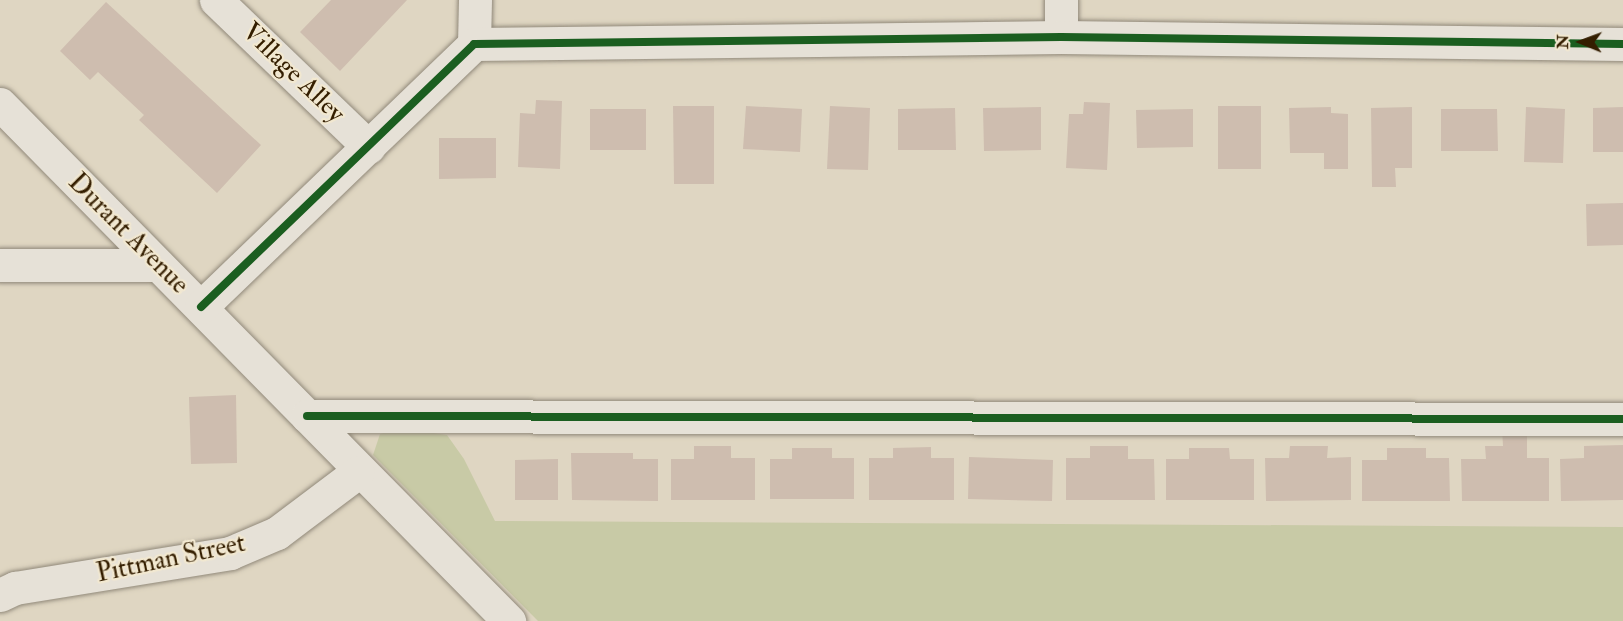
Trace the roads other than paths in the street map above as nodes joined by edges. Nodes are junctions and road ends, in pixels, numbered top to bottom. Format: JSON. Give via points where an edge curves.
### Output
{"nodes":[{"id":1,"x":216,"y":0,"type":"edge"},
{"id":2,"x":475,"y":0,"type":"edge"},
{"id":3,"x":1061,"y":0,"type":"edge"},
{"id":4,"x":1061,"y":37,"type":"junction"},
{"id":5,"x":474,"y":44,"type":"junction"},
{"id":6,"x":1623,"y":44,"type":"edge"},
{"id":7,"x":0,"y":104,"type":"edge"},
{"id":8,"x":369,"y":147,"type":"junction"},
{"id":9,"x":0,"y":265,"type":"edge"},
{"id":10,"x":158,"y":265,"type":"junction"},
{"id":11,"x":201,"y":307,"type":"junction"},
{"id":12,"x":307,"y":416,"type":"junction"},
{"id":13,"x":1623,"y":419,"type":"edge"},
{"id":14,"x":358,"y":471,"type":"junction"},
{"id":15,"x":0,"y":595,"type":"edge"},
{"id":16,"x":509,"y":621,"type":"edge"}],
"edges":[{"from":1,"to":8,"type":"street","name":"Village Alley"},
{"from":2,"to":5,"type":"street"},
{"from":3,"to":4,"type":"street"},
{"from":4,"to":5,"type":"street"},
{"from":4,"to":6,"type":"street"},
{"from":5,"to":8,"type":"street"},
{"from":7,"to":10,"type":"street","name":"Durant Avenue"},
{"from":8,"to":11,"type":"street"},
{"from":9,"to":10,"type":"street"},
{"from":10,"to":11,"type":"street","name":"Durant Avenue"},
{"from":11,"to":12,"type":"street","name":"Durant Avenue"},
{"from":12,"to":13,"type":"street"},
{"from":12,"to":14,"type":"street","name":"Durant Avenue"},
{"from":14,"to":15,"type":"street","name":"Pittman Street","via":[[277,533],[230,553],[15,588]]},
{"from":14,"to":16,"type":"street","name":"Durant Avenue"}]}
